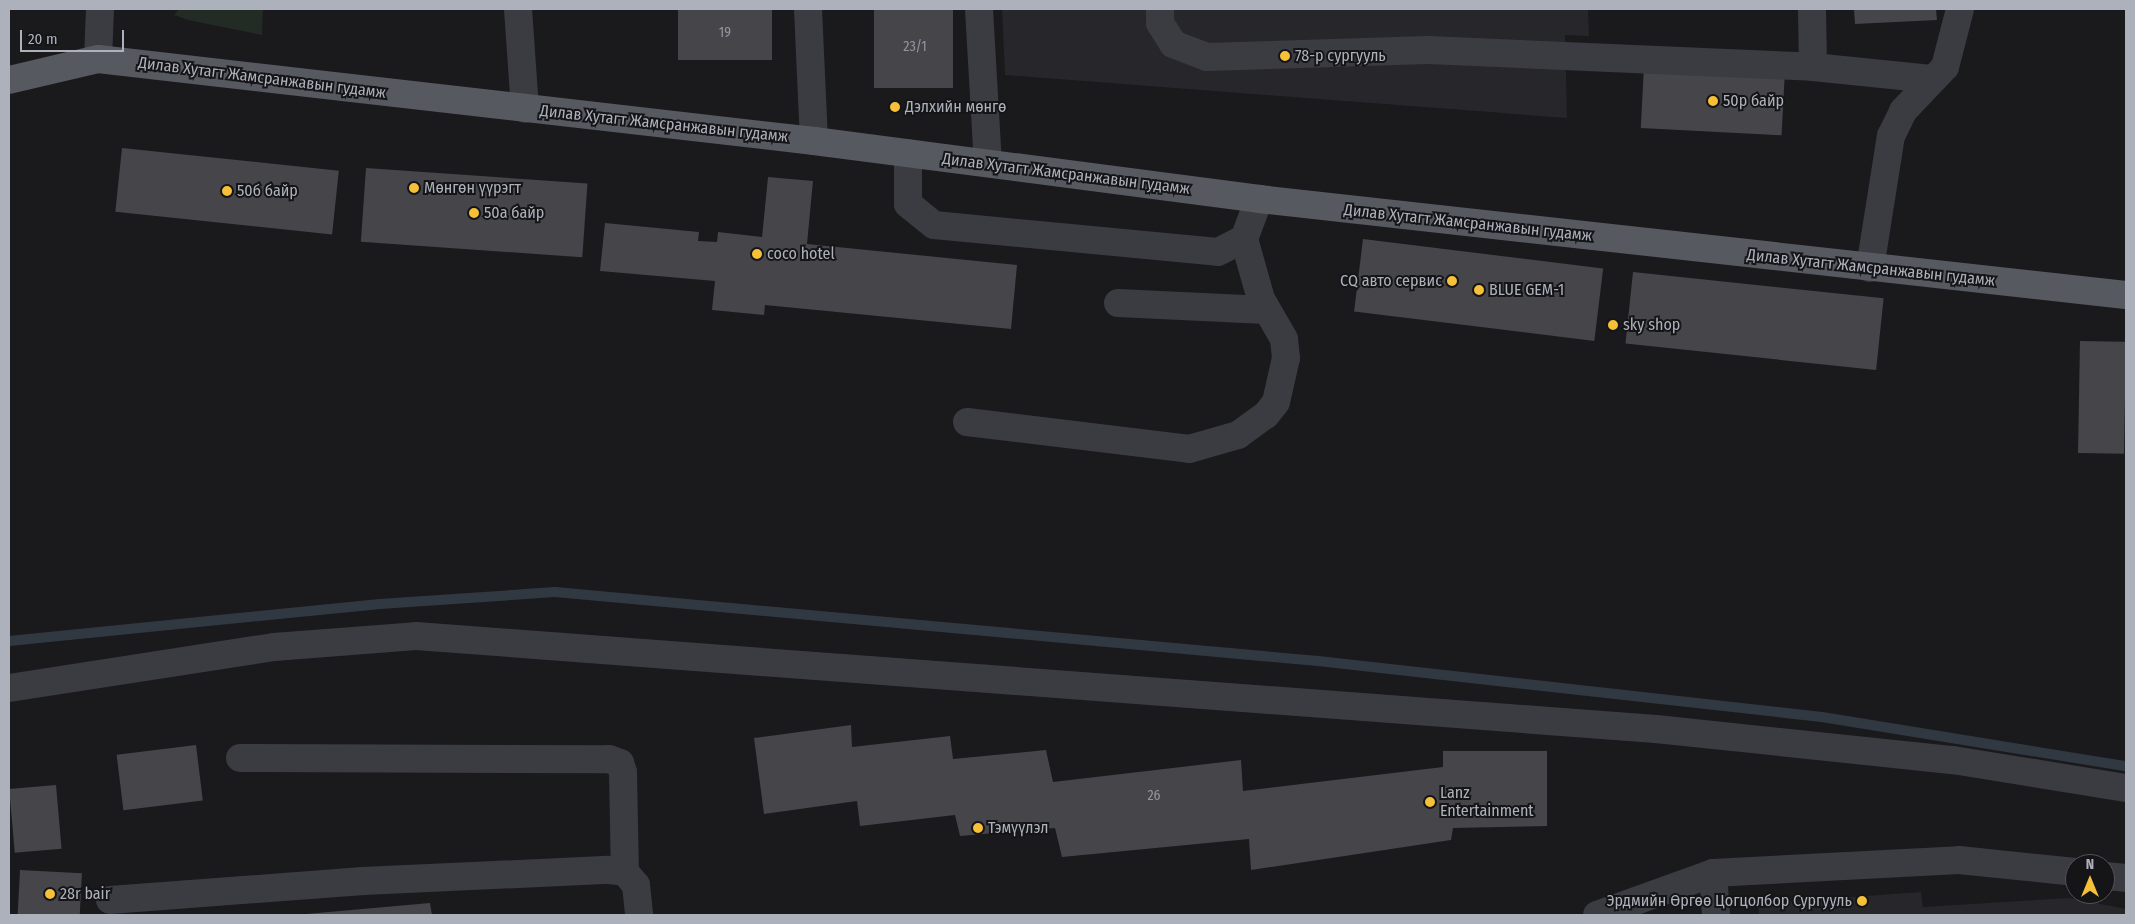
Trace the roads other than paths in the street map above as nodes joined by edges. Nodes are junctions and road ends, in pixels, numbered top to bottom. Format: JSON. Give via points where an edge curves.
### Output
{"nodes":[{"id":1,"x":100,"y":9,"type":"edge"},
{"id":2,"x":518,"y":9,"type":"edge"},
{"id":3,"x":808,"y":9,"type":"edge"},
{"id":4,"x":979,"y":9,"type":"edge"},
{"id":5,"x":1160,"y":9,"type":"edge"},
{"id":6,"x":1812,"y":9,"type":"edge"},
{"id":7,"x":1960,"y":9,"type":"edge"},
{"id":8,"x":98,"y":59,"type":"junction"},
{"id":9,"x":1813,"y":67,"type":"junction"},
{"id":10,"x":1931,"y":79,"type":"junction"},
{"id":11,"x":9,"y":80,"type":"edge"},
{"id":12,"x":524,"y":109,"type":"junction"},
{"id":13,"x":814,"y":141,"type":"junction"},
{"id":14,"x":908,"y":153,"type":"junction"},
{"id":15,"x":988,"y":163,"type":"junction"},
{"id":16,"x":1260,"y":199,"type":"junction"},
{"id":17,"x":1244,"y":239,"type":"junction"},
{"id":18,"x":1870,"y":268,"type":"junction"},
{"id":19,"x":2126,"y":295,"type":"edge"},
{"id":20,"x":1118,"y":303,"type":"dead end"},
{"id":21,"x":1266,"y":310,"type":"junction"},
{"id":22,"x":967,"y":422,"type":"dead end"},
{"id":23,"x":9,"y":688,"type":"edge"},
{"id":24,"x":240,"y":758,"type":"dead end"},
{"id":25,"x":2126,"y":788,"type":"edge"},
{"id":26,"x":2065,"y":871,"type":"edge"},
{"id":27,"x":625,"y":872,"type":"junction"},
{"id":28,"x":1713,"y":873,"type":"junction"},
{"id":29,"x":110,"y":900,"type":"dead end"},
{"id":30,"x":638,"y":915,"type":"edge"},
{"id":31,"x":1598,"y":915,"type":"edge"},
{"id":32,"x":1716,"y":915,"type":"edge"}],
"edges":[{"from":1,"to":8,"type":"street"},
{"from":2,"to":12,"type":"street"},
{"from":3,"to":13,"type":"street"},
{"from":4,"to":15,"type":"street"},
{"from":5,"to":9,"type":"street","via":[[1160,23],[1173,44],[1207,57],[1428,50]]},
{"from":6,"to":9,"type":"street"},
{"from":7,"to":10,"type":"street","via":[[1950,57],[1945,67]]},
{"from":8,"to":11,"type":"main road","name":"Дилав Хутагт Жамсранжавын гудамж"},
{"from":8,"to":12,"type":"main road","name":"Дилав Хутагт Жамсранжавын гудамж"},
{"from":9,"to":10,"type":"street"},
{"from":10,"to":18,"type":"street","via":[[1903,111],[1891,136]]},
{"from":12,"to":13,"type":"main road","name":"Дилав Хутагт Жамсранжавын гудамж"},
{"from":13,"to":14,"type":"main road","name":"Дилав Хутагт Жамсранжавын гудамж"},
{"from":14,"to":15,"type":"main road","name":"Дилав Хутагт Жамсранжавын гудамж"},
{"from":14,"to":17,"type":"street","via":[[908,204],[934,225],[1218,252]]},
{"from":15,"to":16,"type":"main road","name":"Дилав Хутагт Жамсранжавын гудамж"},
{"from":16,"to":17,"type":"street"},
{"from":16,"to":18,"type":"main road","name":"Дилав Хутагт Жамсранжавын гудамж"},
{"from":17,"to":21,"type":"street"},
{"from":18,"to":19,"type":"main road","name":"Дилав Хутагт Жамсранжавын гудамж"},
{"from":20,"to":21,"type":"street"},
{"from":21,"to":22,"type":"street","via":[[1284,338],[1286,358],[1278,393],[1266,415],[1238,435],[1189,449]]},
{"from":23,"to":25,"type":"street","via":[[274,647],[416,636],[1656,729],[1953,760]]},
{"from":24,"to":27,"type":"street","via":[[609,759],[620,763],[623,772]]},
{"from":26,"to":28,"type":"street","via":[[1959,860]]},
{"from":27,"to":29,"type":"street","via":[[363,881]]},
{"from":27,"to":30,"type":"street","via":[[636,885]]},
{"from":28,"to":31,"type":"street"},
{"from":28,"to":32,"type":"street"}]}
